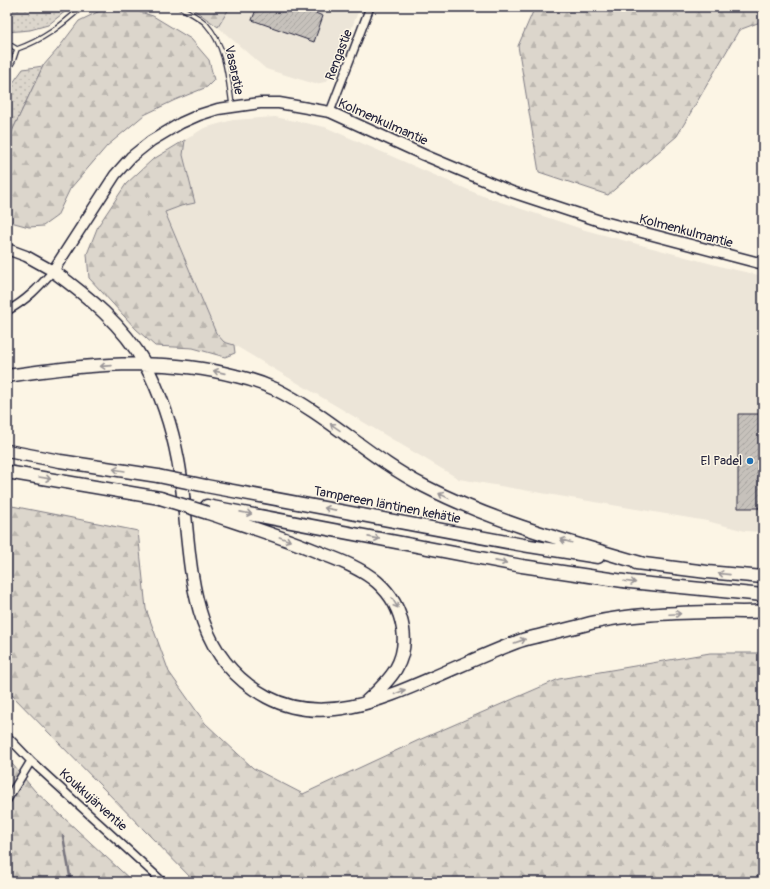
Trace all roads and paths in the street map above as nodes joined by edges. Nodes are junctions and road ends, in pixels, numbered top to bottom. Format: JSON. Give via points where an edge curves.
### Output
{"nodes":[{"id":1,"x":82,"y":7,"type":"edge"},
{"id":2,"x":180,"y":7,"type":"edge"},
{"id":3,"x":370,"y":7,"type":"edge"},
{"id":4,"x":7,"y":43,"type":"edge"},
{"id":5,"x":16,"y":49,"type":"junction"},
{"id":6,"x":7,"y":71,"type":"edge"},
{"id":7,"x":232,"y":107,"type":"junction"},
{"id":8,"x":330,"y":112,"type":"junction"},
{"id":9,"x":7,"y":249,"type":"edge"},
{"id":10,"x":763,"y":264,"type":"edge"},
{"id":11,"x":53,"y":271,"type":"junction"},
{"id":12,"x":7,"y":311,"type":"edge"},
{"id":13,"x":144,"y":364,"type":"junction"},
{"id":14,"x":7,"y":376,"type":"edge"},
{"id":15,"x":7,"y":450,"type":"edge"},
{"id":16,"x":7,"y":472,"type":"edge"},
{"id":17,"x":208,"y":510,"type":"junction"},
{"id":18,"x":644,"y":564,"type":"junction"},
{"id":19,"x":763,"y":577,"type":"edge"},
{"id":20,"x":763,"y":595,"type":"edge"},
{"id":21,"x":763,"y":612,"type":"edge"},
{"id":22,"x":363,"y":704,"type":"junction"},
{"id":23,"x":7,"y":736,"type":"edge"},
{"id":24,"x":31,"y":761,"type":"junction"},
{"id":25,"x":7,"y":800,"type":"edge"},
{"id":26,"x":163,"y":882,"type":"edge"}],
"edges":[{"from":1,"to":5,"type":"lane","via":[[55,30],[32,44]]},
{"from":2,"to":7,"type":"lane","name":"Vasaratie","via":[[205,23],[217,38],[228,77]]},
{"from":3,"to":8,"type":"street","name":"Rengastie"},
{"from":4,"to":5,"type":"lane"},
{"from":5,"to":6,"type":"lane"},
{"from":7,"to":8,"type":"street","name":"Kolmenkulmantie","via":[[279,103]]},
{"from":7,"to":11,"type":"street","name":"Kolmenkulmantie","via":[[218,109],[181,123],[131,157],[115,175]]},
{"from":8,"to":10,"type":"street","name":"Kolmenkulmantie","via":[[512,192],[600,221]]},
{"from":9,"to":11,"type":"street"},
{"from":11,"to":12,"type":"street","via":[[33,294]]},
{"from":11,"to":13,"type":"highway","via":[[109,316]]},
{"from":13,"to":14,"type":"highway","one_way":true,"via":[[46,370]]},
{"from":18,"to":13,"type":"highway","one_way":true,"via":[[504,521],[458,503],[403,475],[303,405],[258,382],[211,370]]},
{"from":13,"to":22,"type":"highway","via":[[171,430],[180,468],[193,584],[202,619],[215,649],[239,678],[279,703],[317,710]]},
{"from":18,"to":15,"type":"highway","name":"Tampereen läntinen kehätie","one_way":true,"bridge":true,"via":[[523,545]]},
{"from":16,"to":17,"type":"highway","one_way":true,"bridge":true,"via":[[160,498]]},
{"from":17,"to":20,"type":"highway","one_way":true,"via":[[522,566],[630,582]]},
{"from":17,"to":22,"type":"highway","one_way":true,"via":[[344,562],[377,582],[395,602],[400,613],[404,636],[400,664],[384,686]]},
{"from":19,"to":18,"type":"highway","name":"Tampereen läntinen kehätie","one_way":true},
{"from":22,"to":21,"type":"highway","one_way":true,"via":[[391,695],[520,640],[593,623],[634,616]]},
{"from":23,"to":24,"type":"street","name":"Koukkujärventie"},
{"from":24,"to":25,"type":"street"},
{"from":24,"to":26,"type":"street","name":"Koukkujärventie"}]}
